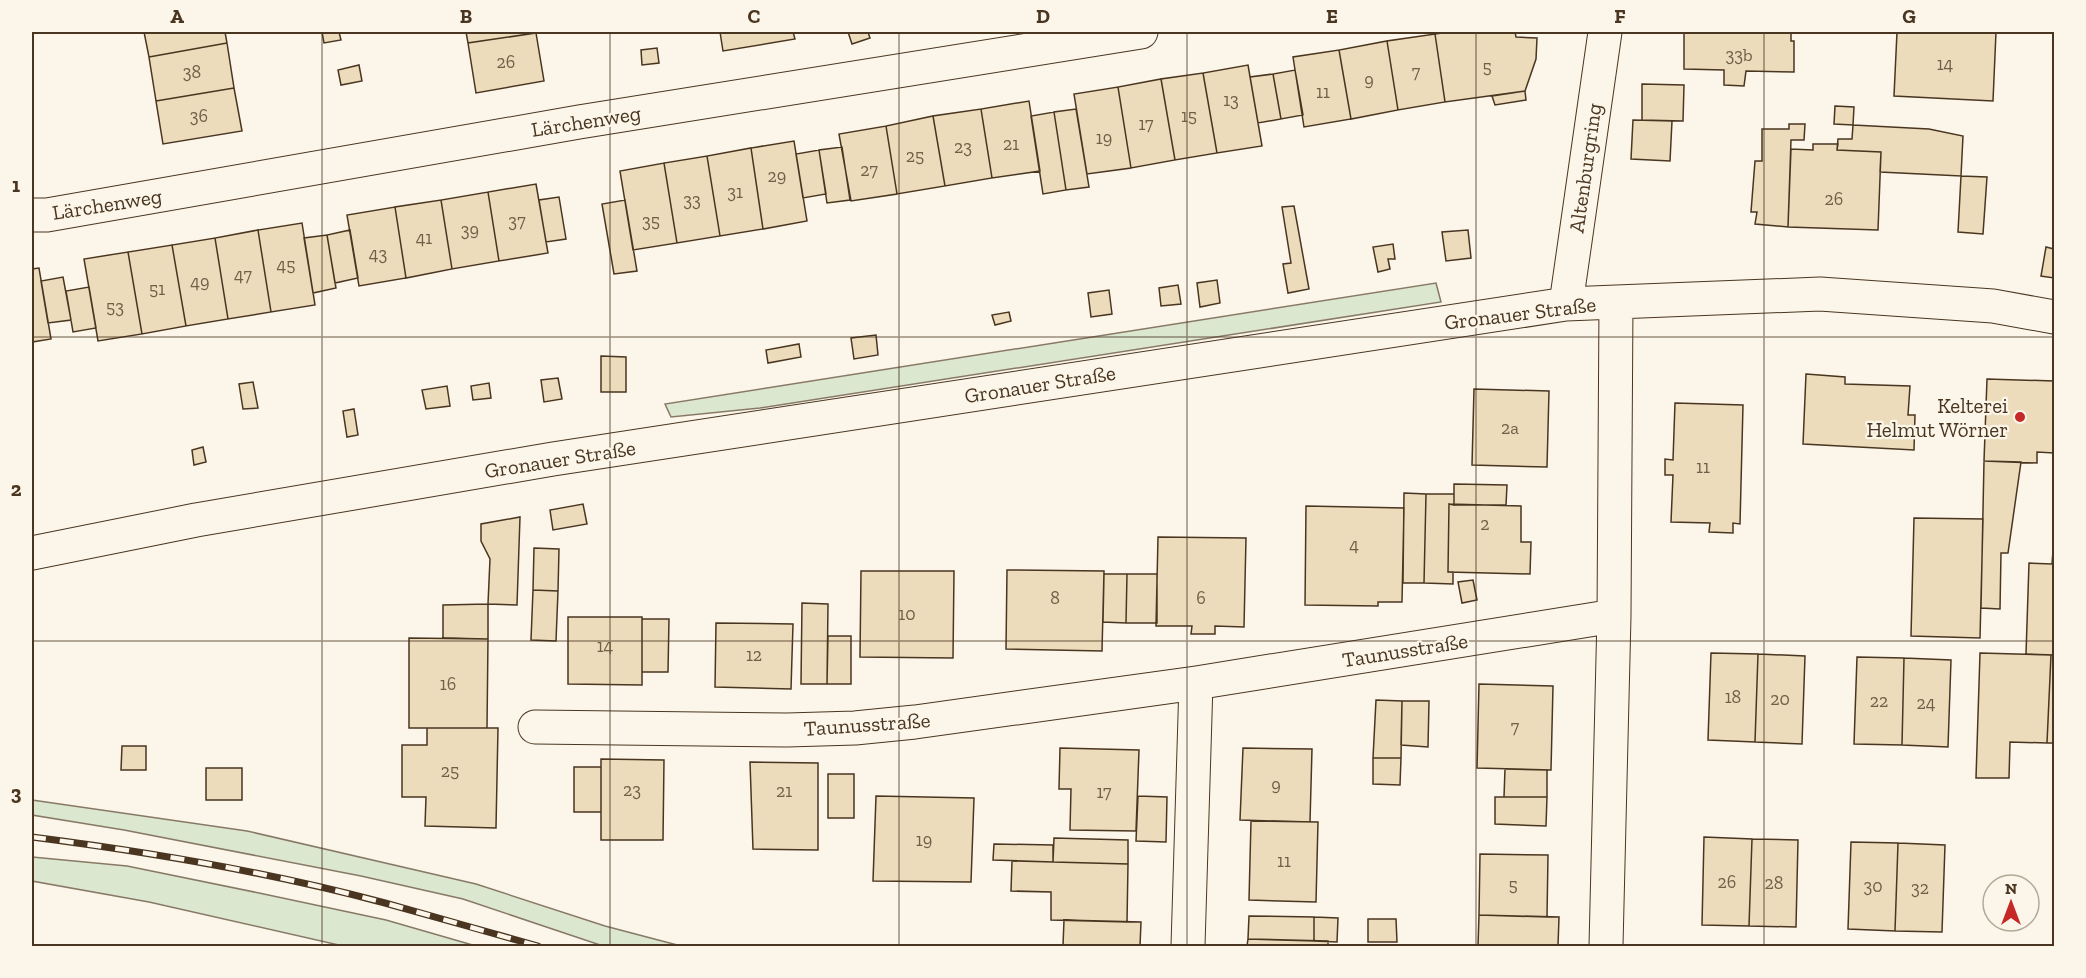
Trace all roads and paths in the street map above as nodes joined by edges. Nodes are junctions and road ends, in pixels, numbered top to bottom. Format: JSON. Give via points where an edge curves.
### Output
{"nodes":[{"id":1,"x":1141,"y":32,"type":"edge"},
{"id":2,"x":1605,"y":32,"type":"edge"},
{"id":3,"x":32,"y":215,"type":"edge"},
{"id":4,"x":1616,"y":302,"type":"junction"},
{"id":5,"x":1566,"y":304,"type":"junction"},
{"id":6,"x":2055,"y":317,"type":"edge"},
{"id":7,"x":32,"y":553,"type":"edge"},
{"id":8,"x":1614,"y":616,"type":"junction"},
{"id":9,"x":1196,"y":683,"type":"junction"},
{"id":10,"x":535,"y":727,"type":"dead end"},
{"id":11,"x":1188,"y":946,"type":"edge"},
{"id":12,"x":1606,"y":946,"type":"edge"}],
"edges":[{"from":1,"to":3,"type":"street","name":"Lärchenweg"},
{"from":2,"to":5,"type":"street","name":"Altenburgring"},
{"from":4,"to":5,"type":"street","name":"Gronauer Straße"},
{"from":4,"to":6,"type":"street","name":"Gronauer Straße","via":[[1820,294],[1993,306]]},
{"from":4,"to":8,"type":"street"},
{"from":5,"to":7,"type":"street","name":"Gronauer Straße","via":[[553,459],[196,520]]},
{"from":8,"to":9,"type":"street","name":"Taunusstraße"},
{"from":8,"to":12,"type":"street"},
{"from":9,"to":10,"type":"street","name":"Taunusstraße","via":[[855,728]]},
{"from":9,"to":11,"type":"street"}]}
